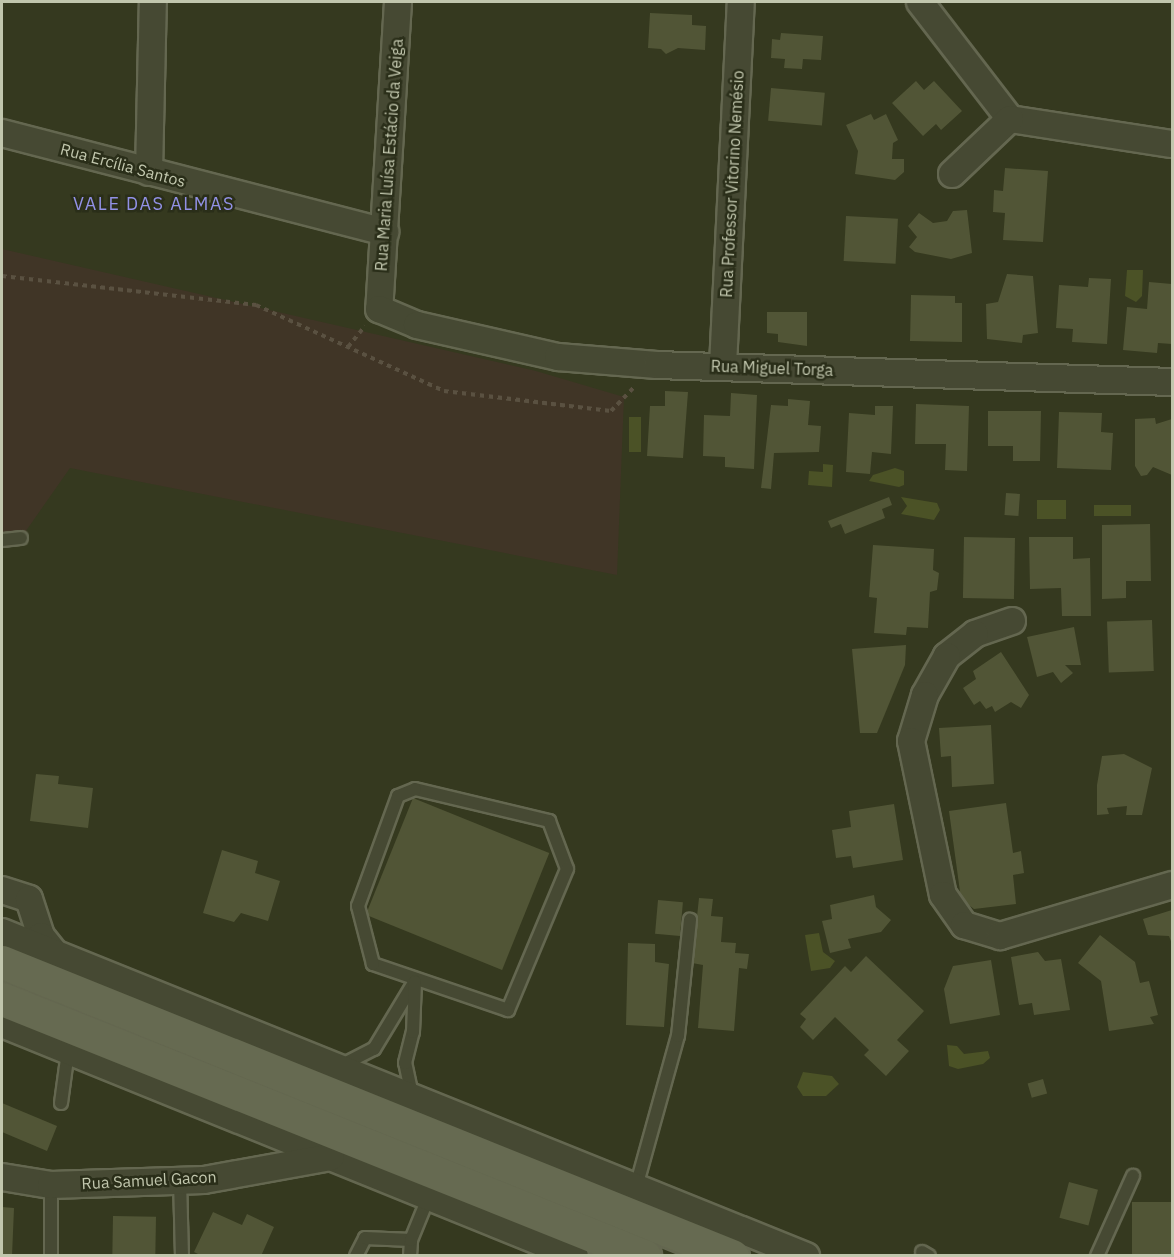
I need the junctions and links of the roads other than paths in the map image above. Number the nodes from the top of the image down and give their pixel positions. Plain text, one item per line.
1 (153, 2) edge
2 (398, 2) edge
3 (741, 2) edge
4 (920, 2) edge
5 (1010, 119) junction
6 (2, 133) edge
7 (1173, 144) edge
8 (149, 172) junction
9 (952, 174) dead end
10 (385, 232) junction
11 (379, 309) joint
12 (723, 366) junction
13 (1173, 382) edge
14 (21, 538) dead end
15 (2, 540) edge
16 (1012, 621) dead end
17 (1173, 885) edge
18 (2, 890) edge
19 (690, 920) dead end
20 (35, 921) junction
21 (6, 944) edge
22 (54, 952) junction
23 (415, 981) junction
24 (2, 999) edge
25 (2, 1024) edge
26 (68, 1051) junction
27 (337, 1067) junction
28 (413, 1097) junction
29 (61, 1103) dead end
30 (331, 1157) junction
31 (1133, 1176) dead end
32 (2, 1177) edge
33 (180, 1180) junction
34 (51, 1185) junction
35 (636, 1187) junction
36 (429, 1197) junction
37 (411, 1239) junction
38 (51, 1256) edge
39 (182, 1256) edge
40 (356, 1256) edge
41 (410, 1256) edge
42 (575, 1256) edge
43 (644, 1256) edge
44 (732, 1256) edge
45 (806, 1256) edge
46 (1097, 1256) edge

1 - 8 street
2 - 10 street, Rua Maria Luísa Estácio da Veiga
3 - 12 street, Rua Professor Vitorino Nemésio
4 - 5 street
5 - 7 street
5 - 9 street
6 - 8 street, Rua Ercília Santos
8 - 10 street, Rua Ercília Santos
10 - 11 street, Rua Maria Luísa Estácio da Veiga
11 - 12 street, Rua Miguel Torga
12 - 13 street, Rua Miguel Torga
14 - 15 lane
16 - 17 street
18 - 20 street
19 - 35 lane
20 - 21 street
20 - 22 street
21 - 22 street
21 - 44 main road
22 - 27 street
23 - 23 lane
23 - 27 lane
23 - 28 lane
24 - 43 main road
25 - 26 street
26 - 29 lane
26 - 30 street
27 - 28 street
28 - 35 street
30 - 33 street, Rua Samuel Gacon
30 - 36 street
31 - 46 lane
32 - 34 street, Rua Samuel Gacon
33 - 34 street, Rua Samuel Gacon
33 - 39 lane
34 - 38 lane
35 - 45 street
36 - 37 lane
36 - 42 street
37 - 40 lane
37 - 41 lane

